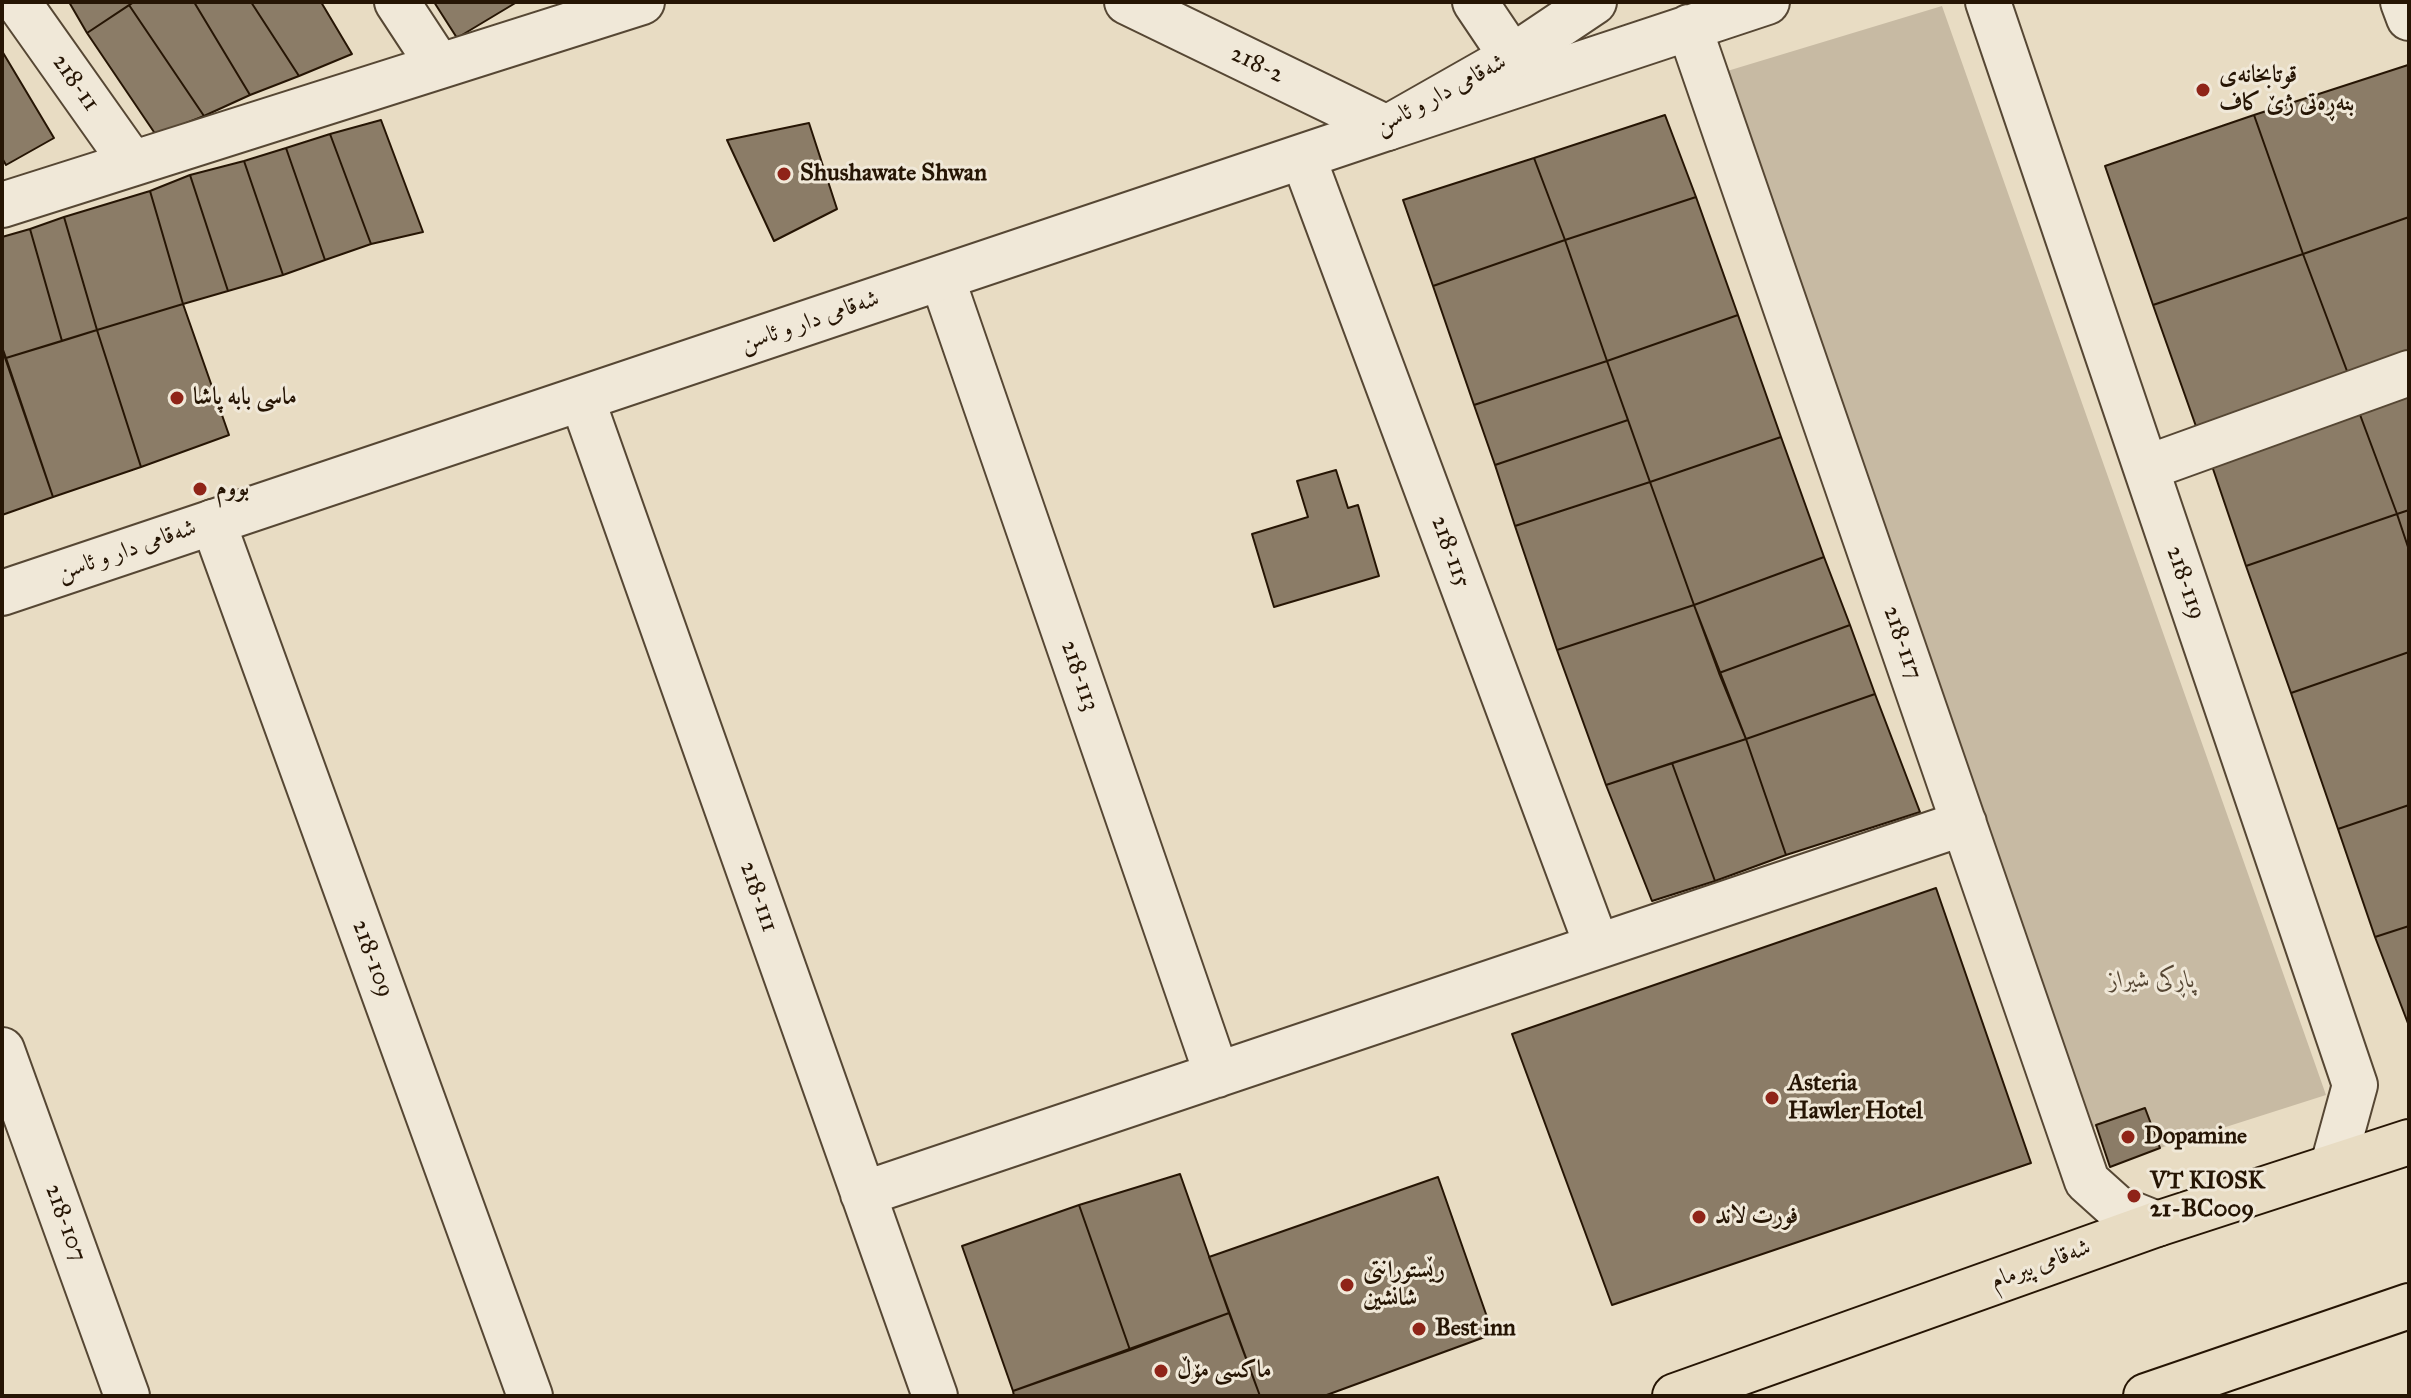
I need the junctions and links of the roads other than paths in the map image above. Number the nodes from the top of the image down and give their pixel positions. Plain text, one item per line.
1 (18, 2) edge
2 (397, 2) edge
3 (642, 2) edge
4 (1127, 2) edge
5 (1475, 2) edge
6 (1594, 2) edge
7 (1767, 2) edge
8 (1988, 2) edge
9 (2403, 2) edge
10 (2409, 18) edge
11 (1689, 27) junction
12 (1512, 57) junction
13 (439, 66) junction
14 (1387, 128) junction
15 (1303, 157) junction
16 (132, 163) junction
17 (2, 205) edge
18 (942, 278) junction
19 (2409, 373) edge
20 (582, 399) junction
21 (2146, 468) junction
22 (213, 522) junction
23 (2, 593) edge
24 (1964, 823) junction
25 (1597, 946) junction
26 (2, 1050) edge
27 (1217, 1075) junction
28 (2409, 1142) edge
29 (2333, 1165) junction
30 (863, 1194) junction
31 (2157, 1224) junction
32 (2409, 1306) edge
33 (115, 1393) edge
34 (530, 1396) edge
35 (935, 1396) edge
36 (1675, 1396) edge
37 (2146, 1396) edge

1 - 16 street, 218-11
2 - 13 street
3 - 13 street
4 - 14 street, 218-2
5 - 12 street
6 - 12 street, شەقامی دار و ئاسن
7 - 11 street
8 - 21 street, 218-119
9 - 10 street
11 - 14 street
11 - 24 street, 218-117
12 - 14 street, شەقامی دار و ئاسن
13 - 16 street
14 - 15 street, شەقامی دار و ئاسن
15 - 18 street, شەقامی دار و ئاسن
15 - 25 street, 218-115
16 - 17 street
18 - 20 street, شەقامی دار و ئاسن
18 - 27 street, 218-113
19 - 21 street
20 - 22 street, شەقامی دار و ئاسن
20 - 30 street, 218-111
21 - 29 street, 218-119
22 - 23 street, شەقامی دار و ئاسن
22 - 34 street, 218-109
24 - 25 street
24 - 31 street, 218-117
25 - 27 street
26 - 33 street, 218-107
27 - 30 street
28 - 29 highway, شەقامی پیرمام
29 - 31 highway, شەقامی پیرمام
30 - 35 street, 218-111
31 - 36 highway, شەقامی پیرمام
32 - 37 highway

